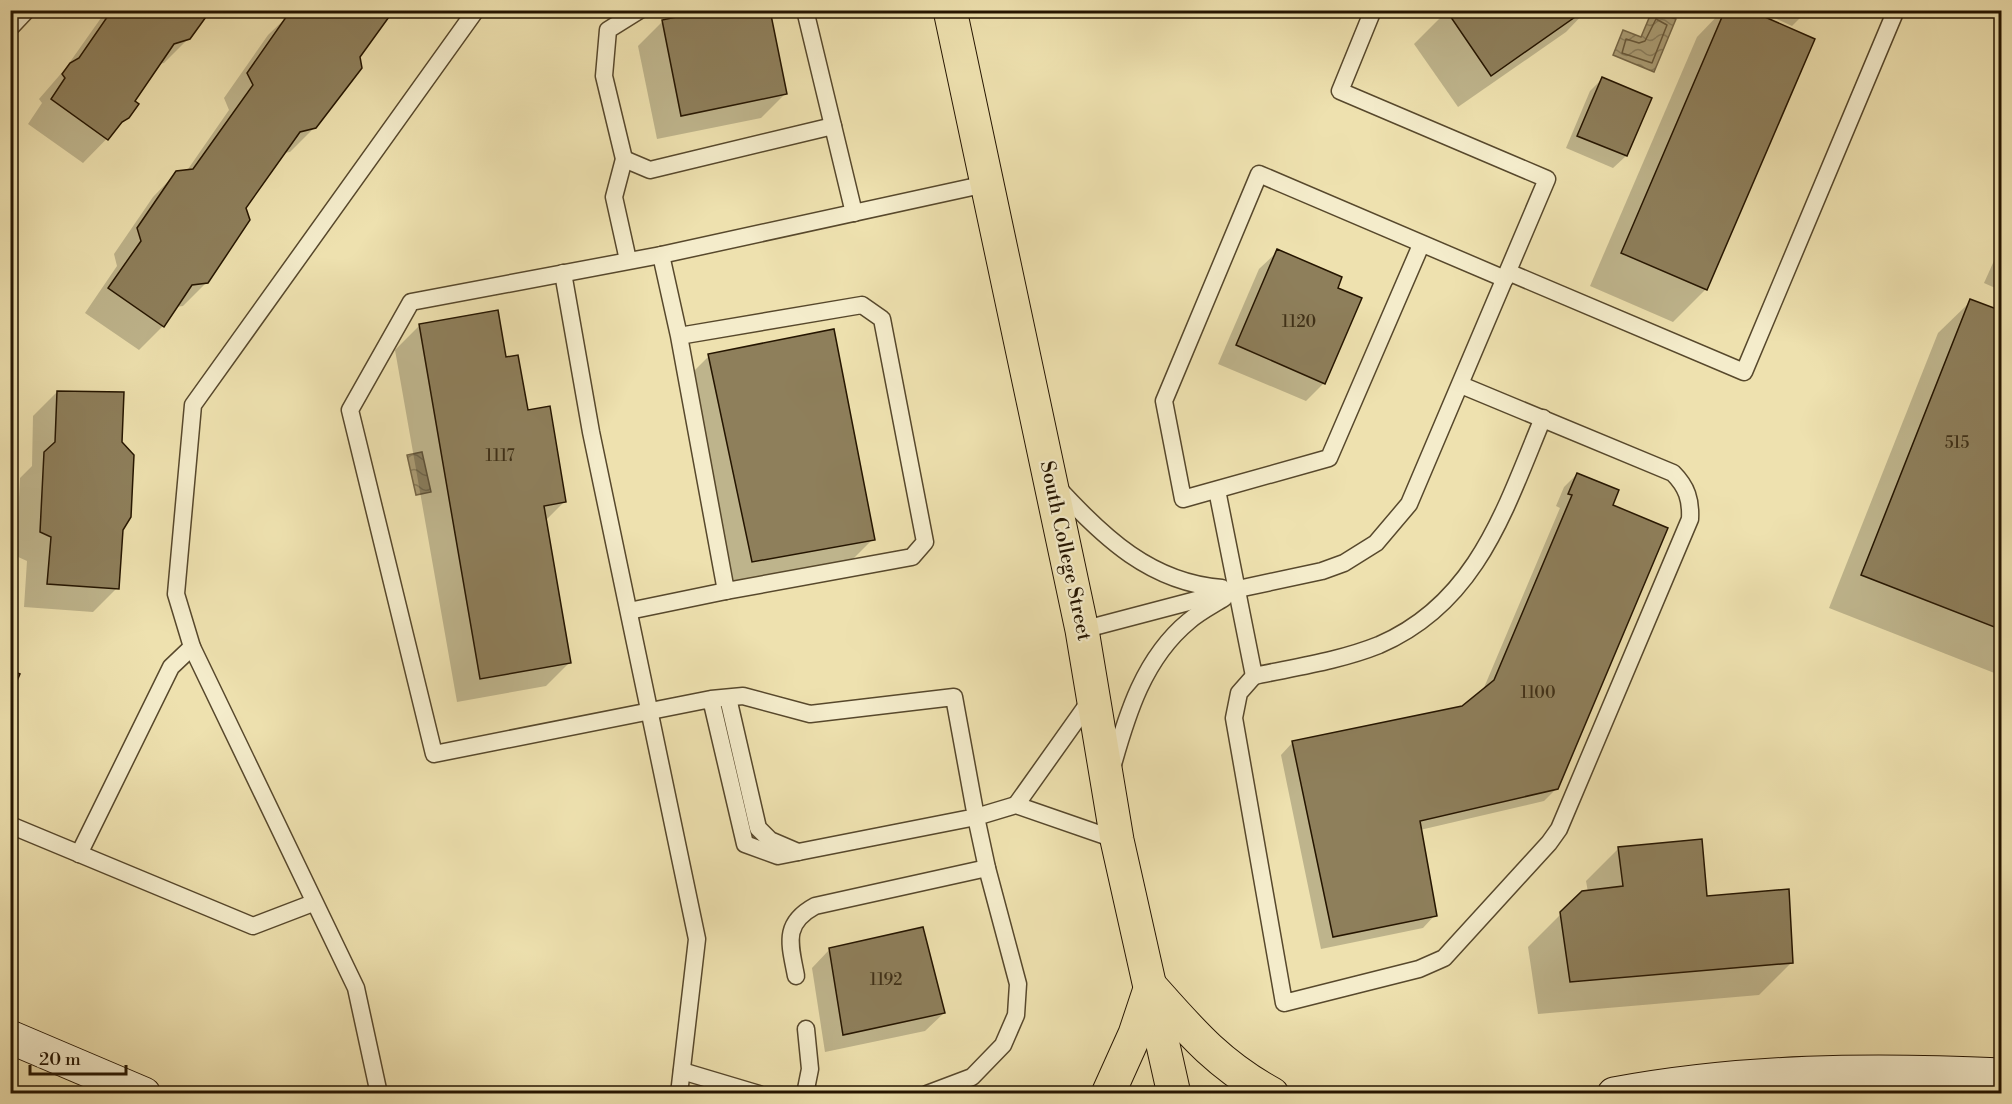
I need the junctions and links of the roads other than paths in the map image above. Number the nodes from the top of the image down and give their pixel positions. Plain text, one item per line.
1 (27, 10) edge
2 (476, 10) edge
3 (640, 10) edge
4 (805, 10) edge
5 (950, 10) edge
6 (1373, 10) edge
7 (1896, 10) edge
8 (10, 28) edge
9 (833, 126) junction
10 (624, 159) junction
11 (986, 184) junction
12 (854, 213) junction
13 (1421, 244) junction
14 (661, 255) junction
15 (628, 260) junction
16 (564, 273) junction
17 (1507, 276) junction
18 (680, 336) junction
19 (1461, 385) junction
20 (1543, 418) junction
21 (1050, 480) junction
22 (1216, 490) junction
23 (1238, 589) junction
24 (726, 591) junction
25 (629, 611) junction
26 (1082, 630) junction
27 (192, 647) junction
28 (1254, 676) junction
29 (1094, 696) junction
30 (720, 698) junction
31 (650, 711) junction
32 (1108, 780) junction
33 (1016, 805) junction
34 (976, 817) junction
35 (10, 825) edge
36 (1117, 840) junction
37 (79, 854) junction
38 (987, 868) junction
39 (313, 903) junction
40 (796, 976) dead end
41 (1150, 987) junction
42 (806, 1029) dead end
43 (10, 1037) edge
44 (682, 1071) junction
45 (2001, 1075) edge
46 (144, 1094) edge
47 (379, 1094) edge
48 (679, 1094) edge
49 (759, 1094) edge
50 (805, 1094) edge
51 (927, 1094) edge
52 (1108, 1094) edge
53 (1174, 1094) edge
54 (1272, 1094) edge
55 (1614, 1094) edge

1 - 8 lane
2 - 27 lane
3 - 10 lane
4 - 9 lane
5 - 11 main road, South College Street
6 - 17 lane
7 - 17 lane
9 - 10 lane
9 - 12 lane
10 - 15 lane
11 - 12 lane
11 - 21 main road, South College Street
12 - 14 lane
13 - 17 lane
13 - 22 lane
13 - 22 lane
14 - 15 lane
14 - 18 lane
15 - 16 lane
16 - 25 lane
16 - 31 lane
17 - 19 lane
18 - 24 lane
18 - 24 lane
19 - 20 lane
19 - 23 lane
20 - 28 lane
20 - 28 lane
21 - 23 lane
21 - 26 main road, South College Street
22 - 23 lane
23 - 26 lane
23 - 28 lane
23 - 32 lane
24 - 25 lane
25 - 31 lane
26 - 29 main road, South College Street
27 - 37 lane
27 - 39 lane
29 - 32 main road, South College Street
29 - 33 lane
30 - 31 lane
30 - 34 lane
30 - 34 lane
31 - 44 lane
32 - 36 main road, South College Street
33 - 34 lane
33 - 36 lane
34 - 38 lane
35 - 37 lane
36 - 41 main road, South College Street
37 - 39 lane
38 - 40 lane
38 - 51 lane
39 - 47 lane
41 - 52 main road
41 - 53 main road, South College Street
41 - 54 main road
42 - 50 lane
43 - 46 street
44 - 48 lane
44 - 49 lane
45 - 55 street

